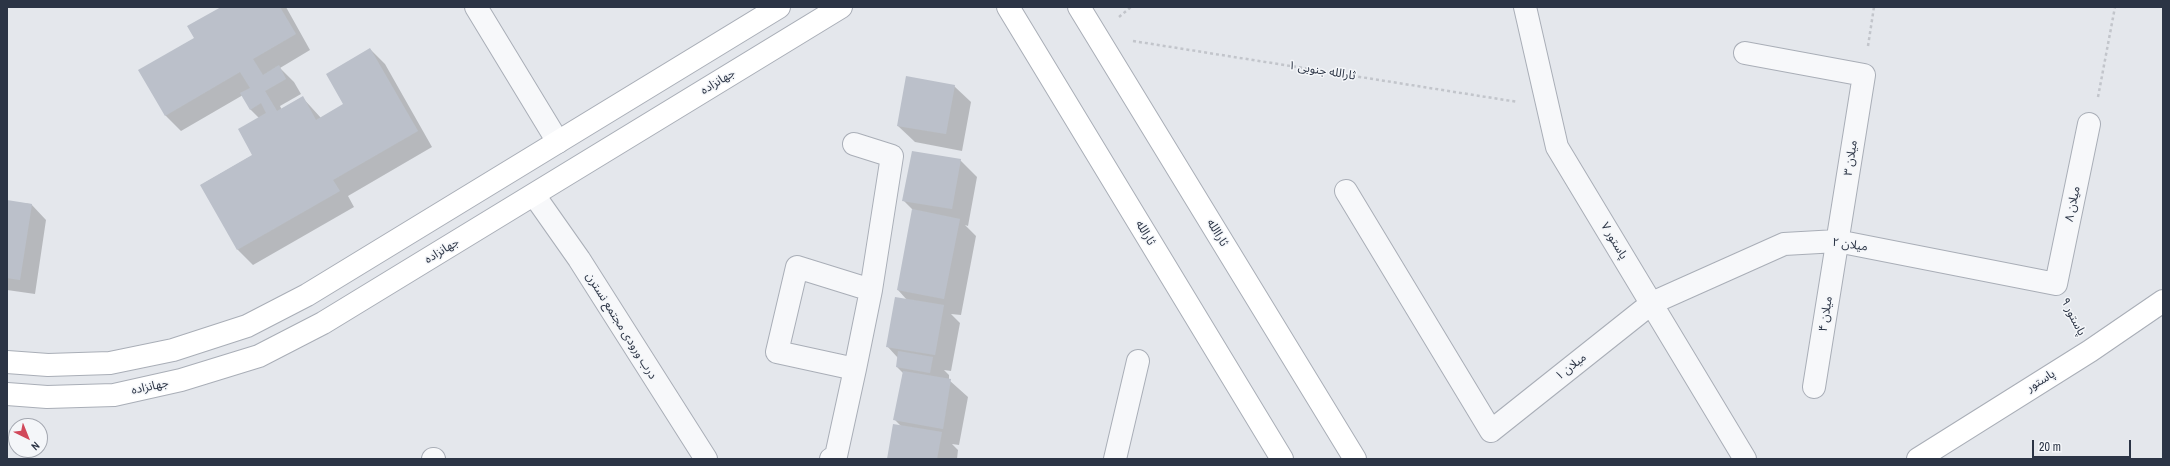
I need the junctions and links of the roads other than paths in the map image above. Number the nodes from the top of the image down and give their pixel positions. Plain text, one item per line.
1 (476, 7) edge
2 (780, 7) edge
3 (841, 7) edge
4 (1008, 7) edge
5 (1079, 7) edge
6 (1525, 7) edge
7 (1745, 54) dead end
8 (2089, 124) road end
9 (558, 142) junction
10 (854, 144) dead end
11 (575, 170) junction
12 (1346, 191) dead end
13 (534, 195) junction
14 (1837, 241) junction
15 (2056, 284) joint
16 (870, 290) junction
17 (2163, 301) edge
18 (1652, 303) junction
19 (1138, 361) dead end
20 (7, 362) edge
21 (855, 369) junction
22 (1814, 387) dead end
23 (7, 394) edge
24 (706, 459) edge
25 (832, 459) edge
26 (1115, 459) edge
27 (1282, 459) edge
28 (1355, 459) edge
29 (1746, 459) edge
30 (1918, 459) edge

1 - 9 street
2 - 9 street
3 - 11 street, جهانزاده
4 - 27 street, ثارالله
5 - 28 street, ثاراالله
6 - 18 street, پاستور ۷
7 - 14 street, میلان ۳
8 - 15 street, میلان ۸
9 - 11 street
9 - 20 street
10 - 16 street
11 - 13 street, جهانزاده
12 - 18 street, میلان ۱
13 - 23 street, جهانزاده
13 - 24 street, درب ورودی مجتمع نسترن
14 - 15 street, میلان ۲
14 - 18 street, میلان ۲
14 - 22 street, میلان ۴
16 - 21 street
16 - 21 street
17 - 30 street, پاستور
18 - 29 street, پاستور ۷
19 - 26 street
21 - 25 street

